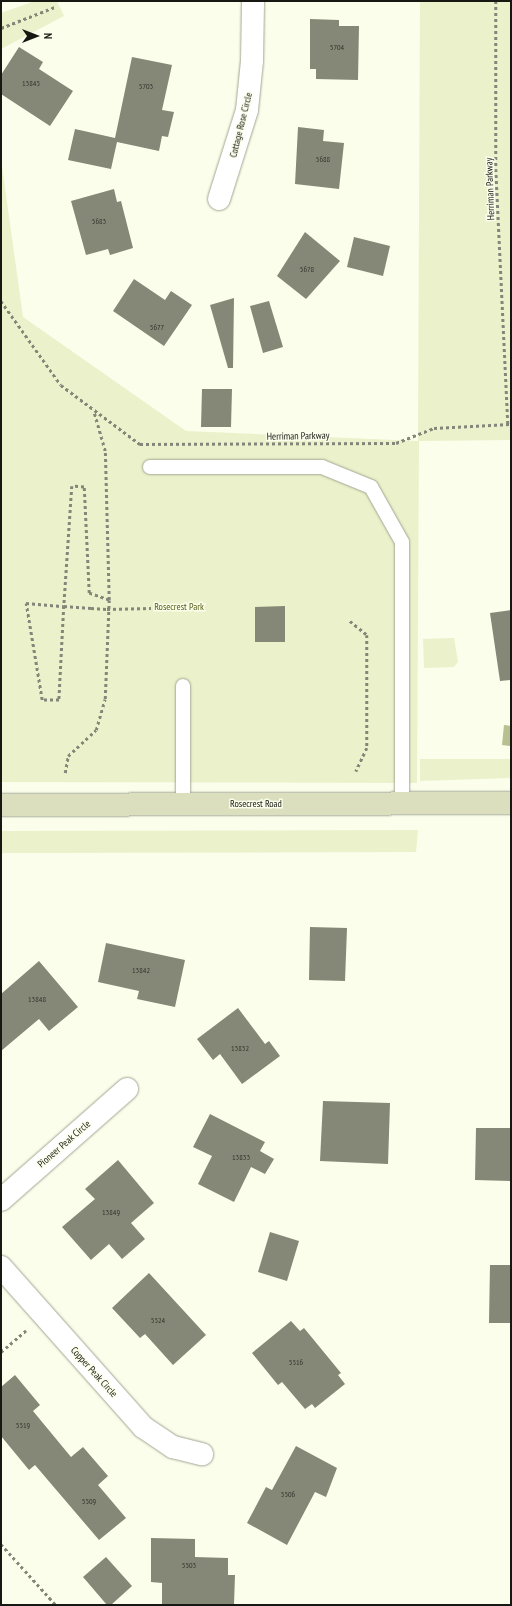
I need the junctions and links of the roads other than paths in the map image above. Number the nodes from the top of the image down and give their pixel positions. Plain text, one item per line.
1 (253, 1) edge
2 (219, 199) dead end
3 (150, 467) dead end
4 (183, 686) dead end
5 (511, 803) edge
6 (184, 804) junction
7 (402, 804) junction
8 (1, 805) edge
9 (127, 1089) dead end
10 (1, 1200) edge
11 (1, 1268) edge
12 (202, 1454) dead end

1 - 2 street, Cottage Rose Circle
3 - 7 lane
4 - 6 lane
5 - 7 main road, Rosecrest Road
6 - 7 main road, Rosecrest Road
6 - 8 main road, Rosecrest Road
9 - 10 street, Pioneer Peak Circle
11 - 12 street, Copper Peak Circle

